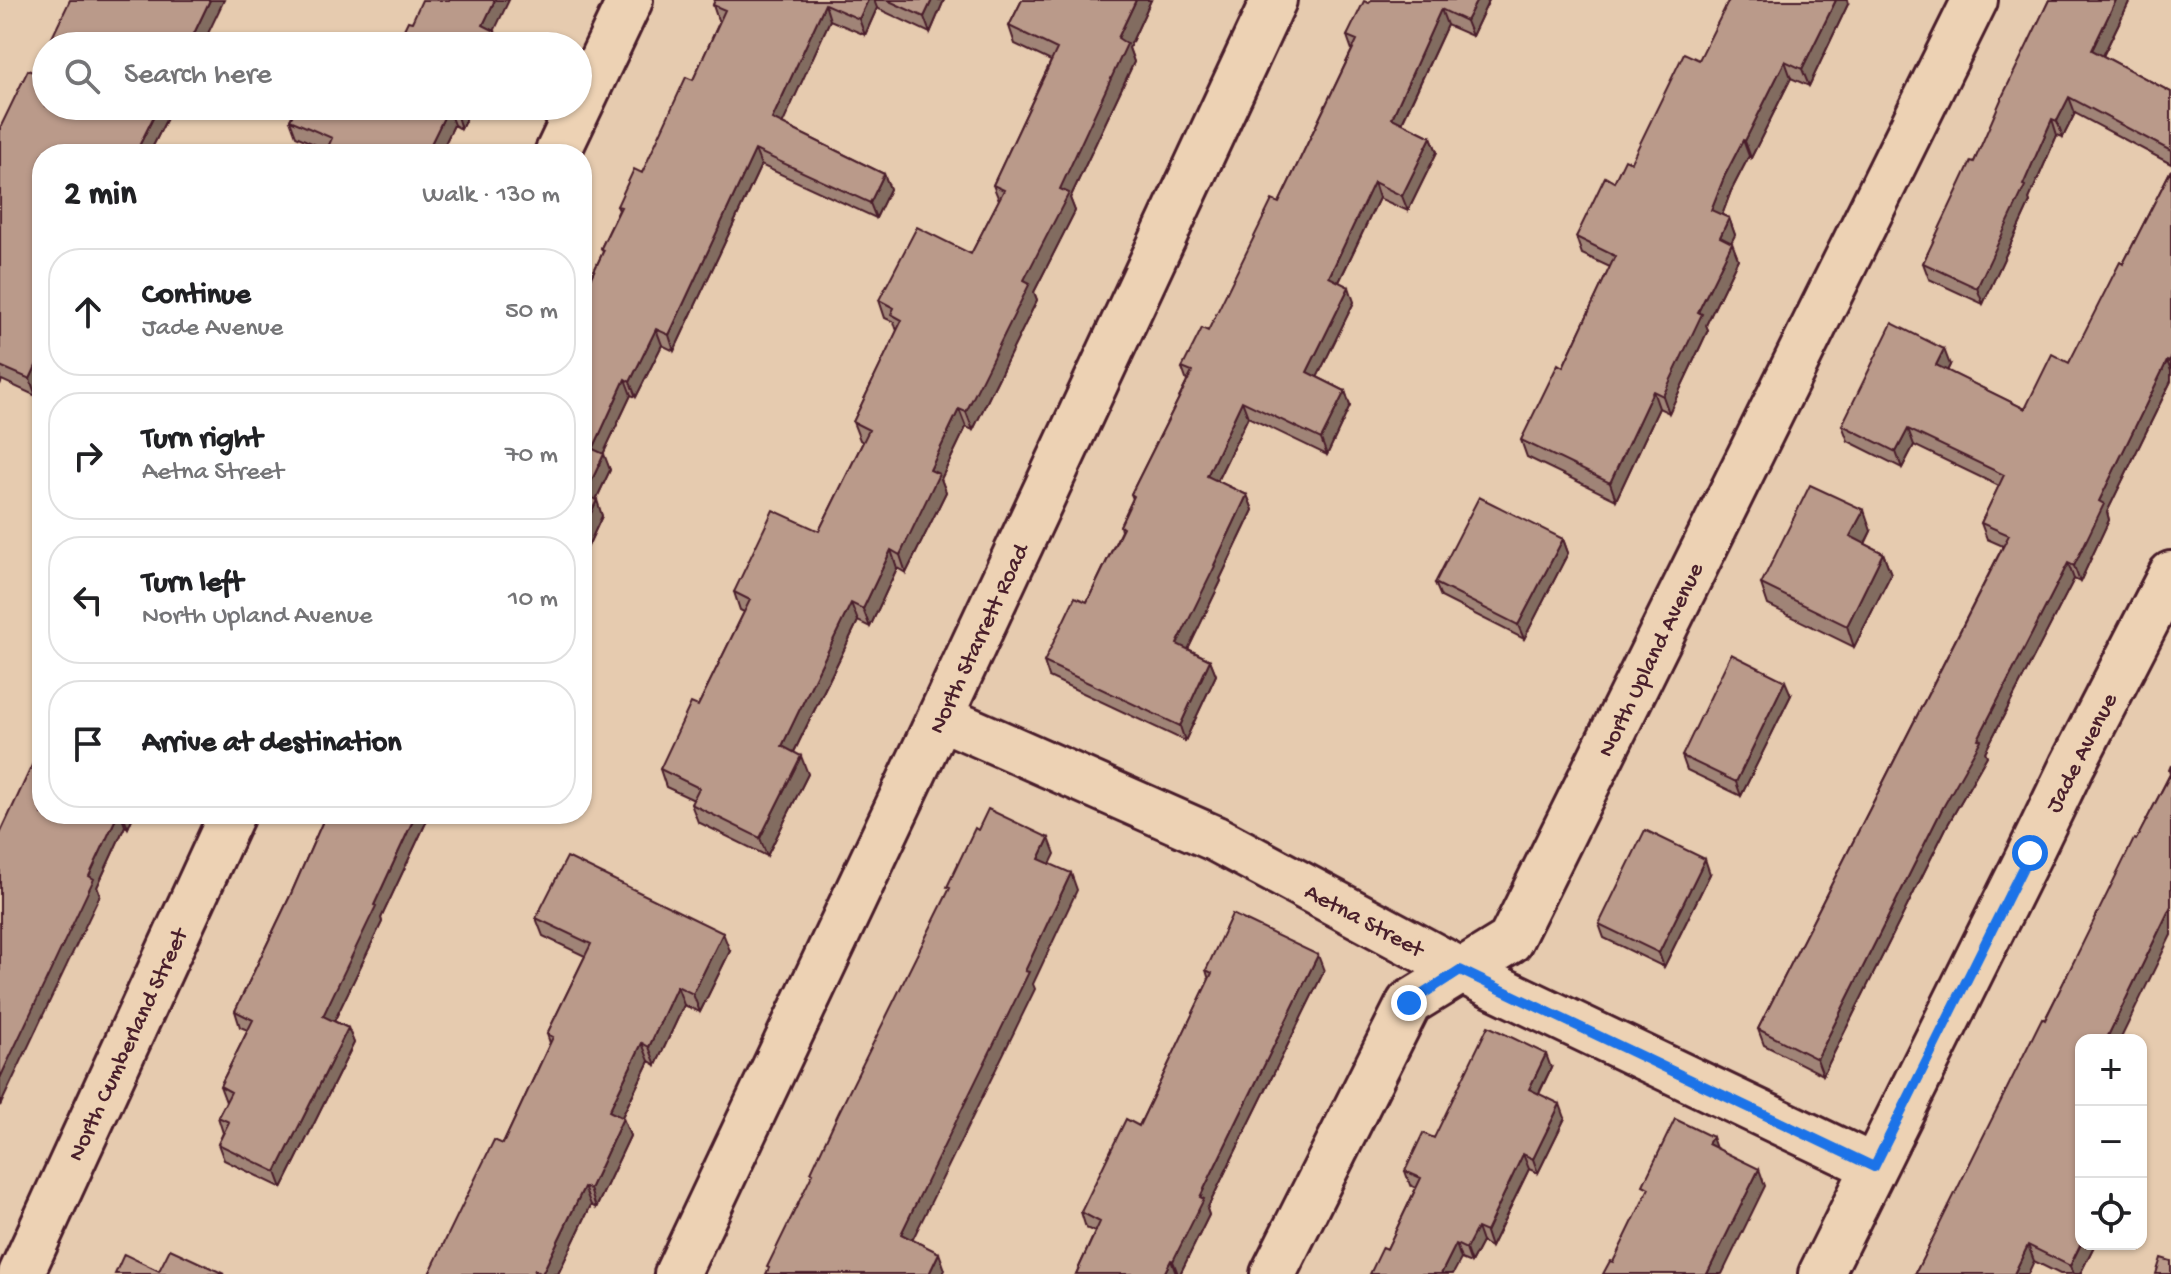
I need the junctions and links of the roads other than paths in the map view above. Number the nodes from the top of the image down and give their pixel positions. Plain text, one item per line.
1 (630, 0) edge
2 (1274, 0) edge
3 (1975, 0) edge
4 (592, 80) edge
5 (573, 120) edge
6 (562, 144) edge
7 (2171, 574) edge
8 (940, 717) junction
9 (227, 824) edge
10 (1460, 970) junction
11 (1874, 1167) junction
12 (21, 1274) edge
13 (677, 1274) edge
14 (1273, 1274) edge
15 (1821, 1274) edge

1 - 4 street
2 - 8 street, North Starrett Road
3 - 10 street, North Upland Avenue
5 - 6 street
7 - 11 street, Jade Avenue
8 - 10 street, Aetna Street
8 - 13 street, North Starrett Road
9 - 12 street, North Cumberland Street
10 - 11 street, Aetna Street
10 - 14 street, North Upland Avenue
11 - 15 street, Jade Avenue

